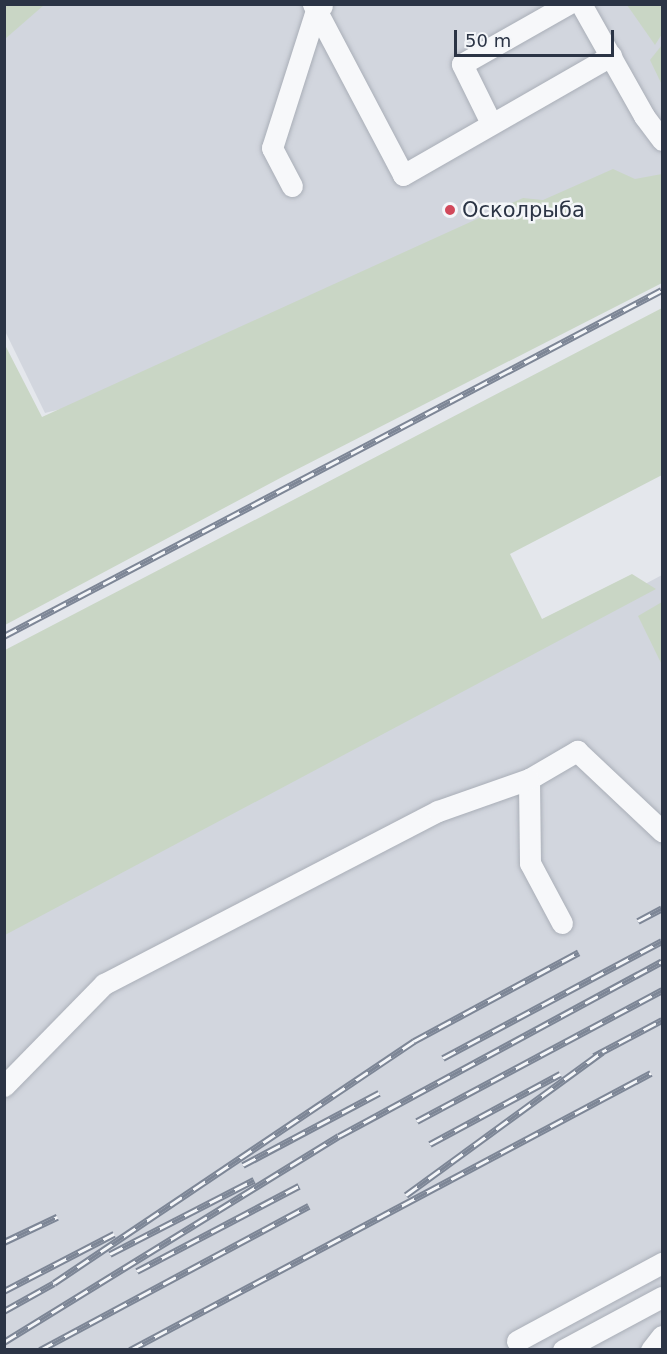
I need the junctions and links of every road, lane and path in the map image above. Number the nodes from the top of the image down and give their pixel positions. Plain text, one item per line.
1 (568, 4) edge
2 (581, 4) edge
3 (318, 6) edge
4 (611, 56) junction
5 (491, 123) junction
6 (663, 140) edge
7 (292, 186) dead end
8 (528, 779) junction
9 (663, 831) edge
10 (562, 923) dead end
11 (4, 1086) edge
12 (663, 1263) edge
13 (663, 1297) edge
14 (663, 1336) edge
15 (517, 1341) dead end
16 (563, 1350) edge
17 (651, 1350) edge

1 - 5 street
2 - 4 street
3 - 5 street
3 - 7 street
4 - 5 street
4 - 6 street
8 - 9 street
8 - 10 street
8 - 11 street
12 - 15 street
13 - 16 street
14 - 17 street

